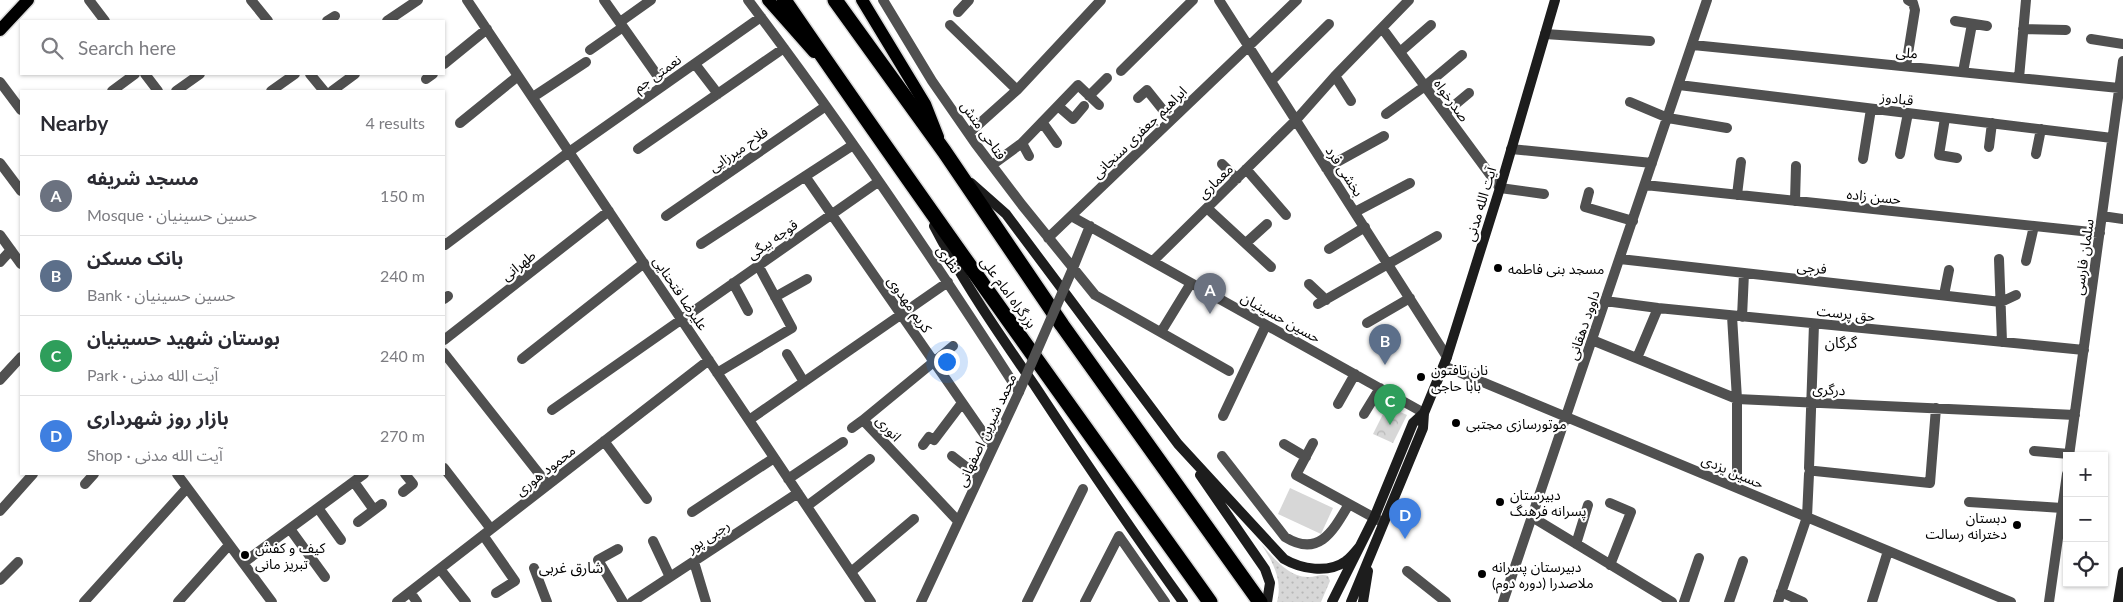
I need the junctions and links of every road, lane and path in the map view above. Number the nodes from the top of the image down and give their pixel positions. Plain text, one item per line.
1 (28, 0) edge
2 (89, 0) edge
3 (251, 0) edge
4 (418, 0) edge
5 (467, 0) edge
6 (604, 0) edge
7 (651, 0) edge
8 (748, 0) edge
9 (768, 0) edge
10 (784, 0) edge
11 (835, 0) edge
12 (862, 0) edge
13 (883, 0) edge
14 (969, 0) edge
15 (1101, 0) edge
16 (1193, 0) edge
17 (1220, 0) edge
18 (1297, 0) edge
19 (1409, 0) edge
20 (1554, 0) edge
21 (1708, 0) edge
22 (1908, 0) edge
23 (2026, 1) edge
24 (958, 12) dead end
25 (761, 17) junction
26 (104, 20) edge
27 (267, 20) edge
28 (388, 20) edge
29 (1955, 21) dead end
30 (622, 24) junction
31 (1328, 24) dead end
32 (1431, 24) dead end
33 (1972, 24) junction
34 (950, 25) dead end
35 (1987, 26) dead end
36 (1382, 28) junction
37 (486, 29) junction
38 (2024, 29) junction
39 (0, 30) edge
40 (2066, 30) dead end
41 (1545, 34) junction
42 (2091, 39) dead end
43 (1650, 41) dead end
44 (2123, 44) edge
45 (1248, 45) junction
46 (1693, 45) junction
47 (784, 48) junction
48 (590, 50) dead end
49 (1400, 52) junction
50 (1462, 55) dead end
51 (2123, 61) edge
52 (586, 62) dead end
53 (445, 63) edge
54 (694, 64) junction
55 (1906, 66) junction
56 (1121, 71) dead end
57 (1963, 72) junction
58 (134, 75) edge
59 (146, 75) edge
60 (199, 75) edge
61 (294, 75) edge
62 (311, 75) edge
63 (354, 75) edge
64 (518, 76) junction
65 (837, 76) junction
66 (1335, 76) junction
67 (1107, 78) dead end
68 (2020, 78) junction
69 (1272, 81) junction
70 (0, 82) edge
71 (664, 85) junction
72 (1679, 85) junction
73 (1425, 86) junction
74 (2119, 88) junction
75 (113, 90) edge
76 (157, 90) edge
77 (177, 90) edge
78 (272, 90) edge
79 (323, 90) edge
80 (333, 90) edge
81 (1017, 90) junction
82 (718, 94) junction
83 (1469, 94) dead end
84 (1089, 96) junction
85 (533, 98) junction
86 (1138, 98) dead end
87 (1351, 101) dead end
88 (1630, 102) dead end
89 (1100, 105) dead end
90 (826, 106) junction
91 (1058, 106) junction
92 (1084, 106) dead end
93 (20, 109) edge
94 (1871, 109) junction
95 (1445, 113) junction
96 (1386, 114) dead end
97 (1908, 114) junction
98 (1668, 118) junction
99 (1945, 118) junction
100 (1171, 120) junction
101 (1296, 120) junction
102 (1042, 122) junction
103 (460, 123) dead end
104 (1992, 124) junction
105 (1726, 128) dead end
106 (2041, 129) junction
107 (969, 133) junction
108 (1384, 136) dead end
109 (2112, 138) junction
110 (1022, 143) junction
111 (1057, 143) dead end
112 (853, 145) junction
113 (1989, 147) dead end
114 (638, 149) dead end
115 (1511, 149) junction
116 (944, 151) junction
117 (569, 152) junction
118 (1900, 154) dead end
119 (2036, 154) dead end
120 (1029, 156) dead end
121 (1863, 158) dead end
122 (1957, 158) dead end
123 (1742, 162) dead end
124 (0, 163) edge
125 (1222, 164) dead end
126 (1652, 164) junction
127 (992, 165) junction
128 (1796, 166) dead end
129 (1326, 168) junction
130 (956, 169) junction
131 (1246, 169) junction
132 (805, 176) junction
133 (1237, 179) junction
134 (878, 182) junction
135 (1410, 183) dead end
136 (1645, 185) junction
137 (1500, 188) junction
138 (20, 190) edge
139 (1589, 192) dead end
140 (1544, 194) dead end
141 (1737, 195) junction
142 (920, 198) junction
143 (1795, 201) junction
144 (1207, 208) junction
145 (609, 211) junction
146 (1355, 212) junction
147 (831, 214) junction
148 (1286, 215) dead end
149 (666, 216) dead end
150 (1071, 216) junction
151 (2102, 216) junction
152 (2123, 219) edge
153 (1633, 221) junction
154 (1267, 224) dead end
155 (1090, 226) junction
156 (2034, 226) junction
157 (1365, 227) junction
158 (2100, 233) junction
159 (0, 235) edge
160 (1437, 236) dead end
161 (1048, 238) junction
162 (1246, 243) junction
163 (701, 244) dead end
164 (445, 245) edge
165 (11, 250) junction
166 (1329, 250) dead end
167 (1620, 259) junction
168 (1999, 259) dead end
169 (1153, 261) junction
170 (2026, 261) dead end
171 (0, 262) edge
172 (20, 263) edge
173 (644, 263) junction
174 (1388, 264) junction
175 (758, 265) junction
176 (1271, 267) dead end
177 (1073, 268) junction
178 (1948, 270) dead end
179 (1744, 273) junction
180 (807, 279) dead end
181 (948, 282) junction
182 (733, 283) junction
183 (1191, 283) junction
184 (1309, 284) dead end
185 (1944, 295) junction
186 (2016, 295) dead end
187 (775, 297) junction
188 (1410, 298) junction
189 (1605, 301) junction
190 (2001, 302) junction
191 (1658, 308) junction
192 (748, 311) dead end
193 (901, 314) junction
194 (1737, 316) junction
195 (681, 319) junction
196 (1367, 323) dead end
197 (1814, 324) junction
198 (1266, 325) junction
199 (1161, 332) junction
200 (445, 339) edge
201 (1592, 340) junction
202 (2002, 342) junction
203 (953, 346) dead end
204 (2084, 350) junction
205 (445, 353) edge
206 (787, 354) dead end
207 (20, 358) edge
208 (1637, 358) junction
209 (522, 359) dead end
210 (709, 360) junction
211 (1446, 361) junction
212 (934, 363) junction
213 (1229, 371) dead end
214 (717, 373) junction
215 (1355, 374) junction
216 (0, 380) edge
217 (804, 382) junction
218 (1380, 388) junction
219 (1019, 392) junction
220 (1737, 399) junction
221 (1811, 402) junction
222 (962, 403) junction
223 (1338, 404) dead end
224 (1936, 408) junction
225 (552, 410) dead end
226 (1424, 413) junction
227 (1364, 414) dead end
228 (2075, 415) junction
229 (1223, 416) dead end
230 (1566, 417) junction
231 (749, 420) junction
232 (863, 420) junction
233 (852, 428) dead end
234 (604, 441) junction
235 (843, 442) dead end
236 (1314, 443) dead end
237 (1178, 444) junction
238 (1284, 444) dead end
239 (923, 445) dead end
240 (993, 447) junction
241 (2034, 451) dead end
242 (2069, 452) edge
243 (2063, 454) edge
244 (952, 456) dead end
245 (1222, 456) dead end
246 (1306, 457) junction
247 (774, 458) junction
248 (870, 460) dead end
249 (445, 469) edge
250 (1811, 471) junction
251 (1737, 474) dead end
252 (32, 475) edge
253 (93, 475) edge
254 (178, 475) edge
255 (363, 475) edge
256 (406, 475) edge
257 (979, 477) junction
258 (788, 479) junction
259 (354, 482) junction
260 (85, 484) dead end
261 (548, 485) junction
262 (187, 488) junction
263 (1083, 489) dead end
264 (403, 492) dead end
265 (798, 493) junction
266 (2064, 497) edge
267 (648, 499) dead end
268 (1970, 502) dead end
269 (1610, 503) dead end
270 (1349, 504) junction
271 (1588, 505) dead end
272 (807, 506) junction
273 (318, 508) junction
274 (2062, 508) junction
275 (0, 511) edge
276 (692, 512) dead end
277 (1807, 517) junction
278 (1374, 518) junction
279 (1532, 518) junction
280 (914, 519) dead end
281 (958, 521) junction
282 (358, 522) dead end
283 (1384, 523) junction
284 (290, 528) junction
285 (487, 532) junction
286 (341, 540) dead end
287 (653, 541) dead end
288 (1576, 544) junction
289 (230, 545) junction
290 (1360, 546) junction
291 (618, 549) dead end
292 (1372, 551) junction
293 (1888, 551) junction
294 (1700, 558) dead end
295 (1743, 561) dead end
296 (18, 562) dead end
297 (694, 562) junction
298 (243, 563) junction
299 (1610, 564) junction
300 (534, 568) dead end
301 (440, 569) junction
302 (1406, 571) dead end
303 (851, 572) junction
304 (2123, 572) edge
305 (325, 577) dead end
306 (670, 577) junction
307 (0, 580) edge
308 (410, 592) junction
309 (496, 593) dead end
310 (1779, 597) edge
311 (84, 602) edge
312 (178, 602) edge
313 (272, 602) edge
314 (397, 602) edge
315 (417, 602) edge
316 (466, 602) edge
317 (547, 602) edge
318 (623, 602) edge
319 (632, 602) edge
320 (706, 602) edge
321 (871, 602) edge
322 (921, 602) edge
323 (1028, 602) edge
324 (1085, 602) edge
325 (1166, 602) edge
326 (1183, 602) edge
327 (1210, 602) edge
328 (1260, 602) edge
329 (1267, 602) edge
330 (1332, 602) edge
331 (1351, 602) edge
332 (1363, 602) edge
333 (1446, 602) edge
334 (1504, 602) edge
335 (1672, 602) edge
336 (1684, 602) edge
337 (1729, 602) edge
338 (1802, 602) edge
339 (1872, 602) edge
340 (2011, 602) edge
341 (2049, 602) edge
342 (2118, 602) edge

1 - 39 main road
2 - 26 street
3 - 27 street
4 - 28 street
5 - 37 street, علیرضا فتحنایی
6 - 30 street
7 - 30 street
8 - 25 street, نظری
9 - 65 main road
10 - 65 highway, بزرگراه امام علی
11 - 116 highway, بزرگراه امام علی
12 - 116 main road
13 - 107 street, فتاحی منش
14 - 24 street
15 - 81 street
16 - 56 street
17 - 45 street, بخشی فرد
18 - 45 street, ابراهیم جعفری سنجانی
19 - 36 street, معماری
20 - 41 main road, آیت الله مدنی
21 - 46 street, داوود دهقانی
22 - 55 street
23 - 38 street
25 - 47 street, نظری
25 - 54 street, نعمتی جم
29 - 33 street
30 - 48 street
30 - 71 street
31 - 69 street
32 - 49 street
33 - 35 street
33 - 57 street
34 - 81 street
36 - 49 street, صدرخواه
36 - 66 street, معماری
37 - 53 street
37 - 64 street, علیرضا فتحنایی
38 - 40 street
38 - 68 street
41 - 43 street
41 - 115 main road, آیت الله مدنی
42 - 44 street
45 - 69 street, بخشی فرد
45 - 100 street, ابراهیم جعفری سنجانی
46 - 55 street, ملی
46 - 72 street, داوود دهقانی
47 - 82 street
47 - 90 street, نظری
49 - 73 street, صدرخواه
50 - 73 street
51 - 74 street, سلمان فارسی
52 - 85 street
54 - 71 street, نعمتی جم
54 - 82 street
55 - 57 street, ملی
57 - 68 street, ملی
58 - 75 street
59 - 76 street
60 - 77 street
61 - 78 street
62 - 79 street
63 - 80 street
64 - 85 street, علیرضا فتحنایی
64 - 103 street
65 - 142 highway, بزرگراه امام علی
66 - 87 street
66 - 101 street, معماری
67 - 84 street
68 - 74 street, ملی
69 - 101 street, بخشی فرد
70 - 93 street
71 - 117 street, نعمتی جم
72 - 94 street, قبادوز
72 - 98 street, داوود دهقانی
73 - 95 street, صدرخواه
73 - 96 street
74 - 109 street, سلمان فارسی
81 - 107 street
82 - 114 street
83 - 95 street
84 - 89 street
84 - 91 street
85 - 117 street, علیرضا فتحنایی
86 - 100 street
88 - 98 street
90 - 112 street, نظری
90 - 149 street, فلاح میرزایی
91 - 92 street
91 - 102 street
94 - 97 street, قبادوز
94 - 121 street
95 - 137 street, صدرخواه
97 - 99 street, قبادوز
97 - 118 street
98 - 105 street
98 - 126 street, داوود دهقانی
99 - 104 street, قبادوز
99 - 122 street
100 - 150 street, ابراهیم جعفری سنجانی
101 - 129 street, بخشی فرد
101 - 131 street, معماری
102 - 110 street
102 - 111 street
104 - 106 street, قبادوز
104 - 113 street
106 - 109 street, قبادوز
106 - 119 street
107 - 127 street, فتاحی منش
108 - 129 street
109 - 151 street, سلمان فارسی
110 - 120 street
110 - 127 street
112 - 132 street
112 - 134 street, نظری
115 - 126 street
115 - 137 main road, آیت الله مدنی
116 - 130 highway, بزرگراه امام علی
117 - 145 street, علیرضا فتحنایی
117 - 164 street, نعمتی جم
123 - 141 street
124 - 138 street
125 - 133 street
126 - 136 street, داوود دهقانی
127 - 161 street, فتاحی منش
128 - 143 street
129 - 146 street, بخشی فرد
130 - 237 main road
130 - 328 highway, بزرگراه امام علی
131 - 133 street, معماری
131 - 148 street
132 - 147 street, کریم مهدوی
132 - 163 street
133 - 144 street, معماری
134 - 147 street, قوجه بیگی
134 - 181 street, نظری
135 - 146 street
136 - 141 street, حسن زاده
136 - 153 street, داوود دهقانی
137 - 140 street
137 - 211 main road, آیت الله مدنی
139 - 153 street
141 - 143 street, حسن زاده
142 - 326 main road
142 - 327 highway, بزرگراه امام علی
143 - 156 street, حسن زاده
144 - 162 street
144 - 169 street, معماری
145 - 173 street, علیرضا فتحنایی
145 - 200 street, طهرانی
146 - 157 street, بخشی فرد
147 - 175 street, قوجه بیگی
147 - 193 street, کریم مهدوی
150 - 155 street, حسین حسینیان
150 - 161 street, ابراهیم جعفری سنجانی
151 - 152 street
151 - 158 street, سلمان فارسی
153 - 167 street, داوود دهقانی
154 - 162 street
155 - 169 street, حسین حسینیان
155 - 177 street, محمد شیرین اصفهانی
156 - 158 street, حسن زاده
156 - 170 street
157 - 166 street
157 - 174 street, بخشی فرد
158 - 204 street, سلمان فارسی
159 - 165 street
160 - 174 street
161 - 177 street, فتاحی منش
162 - 176 street
165 - 171 street
165 - 172 street
167 - 179 street, فرجی
167 - 189 street, داوود دهقانی
168 - 190 street
169 - 183 street, حسین حسینیان
173 - 195 street, علیرضا فتحنایی
173 - 209 street
174 - 184 street
174 - 188 street, بخشی فرد
175 - 182 street, قوجه بیگی
175 - 187 street
177 - 199 street, فتاحی منش
177 - 219 street, محمد شیرین اصفهانی, bridge
178 - 185 street
179 - 185 street, فرجی
179 - 194 street
180 - 187 street
181 - 193 street
181 - 219 street, نظری
182 - 192 street
182 - 195 street, قوجه بیگی
183 - 198 street, حسین حسینیان
183 - 199 street
185 - 190 street, فرجی
186 - 190 street
187 - 214 street
188 - 196 street
188 - 211 street, بخشی فرد
189 - 191 street, حق پرست
189 - 201 street, داوود دهقانی
190 - 202 street
191 - 194 street, حق پرست
191 - 208 street
193 - 212 street, کریم مهدوی
193 - 217 street
194 - 197 street, حق پرست
194 - 220 street
195 - 210 street, علیرضا فتحنایی
195 - 225 street, قوجه بیگی
197 - 202 street, حق پرست
197 - 221 street
198 - 215 street, حسین حسینیان
198 - 229 street
199 - 213 street
201 - 208 street, درگری
201 - 230 street, داوود دهقانی
202 - 204 street, حق پرست
203 - 212 street, انوری
204 - 228 street, سلمان فارسی
205 - 261 street
206 - 217 street
207 - 216 street
208 - 220 street, درگری
210 - 214 street, علیرضا فتحنایی
210 - 234 street, محمود هوری
211 - 226 main road, آیت الله مدنی
211 - 230 street, حسین یزدی
212 - 222 street, کریم مهدوی
212 - 232 street, انوری
214 - 231 street, علیرضا فتحنایی
215 - 218 street, حسین حسینیان
215 - 223 street
217 - 231 street
218 - 226 street, حسین حسینیان
218 - 227 street
219 - 240 street, محمد شیرین اصفهانی
220 - 221 street, درگری
220 - 251 street
221 - 224 street, درگری
221 - 250 street
222 - 239 street
222 - 240 street, کریم مهدوی
224 - 228 street, درگری
224 - 250 street
226 - 278 main road, آیت الله مدنی
226 - 283 main road, آیت الله مدنی
228 - 242 street, سلمان فارسی
230 - 277 street, حسین یزدی
230 - 279 street, داوود دهقانی
231 - 247 street, علیرضا فتحنایی
232 - 233 street
232 - 281 street, انوری
234 - 261 street, محمود هوری
234 - 267 street
235 - 258 street
236 - 246 street
237 - 290 main road
237 - 329 main road
238 - 246 street
240 - 257 street, محمد شیرین اصفهانی
241 - 243 street
244 - 257 street
245 - 270 street
246 - 270 street
247 - 258 street, علیرضا فتحنایی
247 - 276 street
248 - 272 street
249 - 285 street
250 - 277 street
252 - 275 street
253 - 260 street
254 - 262 street
255 - 259 street
256 - 264 street
257 - 281 street, محمد شیرین اصفهانی
258 - 265 street, علیرضا فتحنایی
259 - 273 street
259 - 282 street
261 - 285 street, محمود هوری
262 - 289 street
262 - 311 street
263 - 323 street
265 - 272 street, علیرضا فتحنایی
265 - 297 street, رجبی پور
266 - 274 street
268 - 274 street
269 - 299 street
270 - 278 street
271 - 288 street
272 - 303 street, علیرضا فتحنایی
273 - 284 street
273 - 286 street
274 - 341 street
277 - 293 street, حسین یزدی
277 - 310 street
278 - 283 street
278 - 290 main road, آیت الله مدنی
279 - 288 street
279 - 334 street, داوود دهقانی
280 - 303 street
281 - 322 street, محمد شیرین اصفهانی
283 - 292 main road, آیت الله مدنی
284 - 298 street
284 - 305 street
285 - 301 street, محمود هوری
285 - 309 street
287 - 306 street
288 - 299 street
289 - 298 street
289 - 312 street
290 - 292 main road
290 - 330 main road, آیت الله مدنی
291 - 318 street
292 - 331 main road, آیت الله مدنی
292 - 332 main road
293 - 339 street
293 - 340 street, حسین یزدی
294 - 336 street
295 - 337 street
296 - 307 street
297 - 306 street, رجبی پور
297 - 320 street
298 - 313 street
299 - 335 street
300 - 317 street
301 - 308 street, محمود هوری
301 - 316 street
302 - 333 street
303 - 321 street, علیرضا فتحنایی
304 - 342 main road
306 - 319 street, رجبی پور
308 - 314 street, محمود هوری
308 - 315 street
310 - 338 street
324 - 325 street

